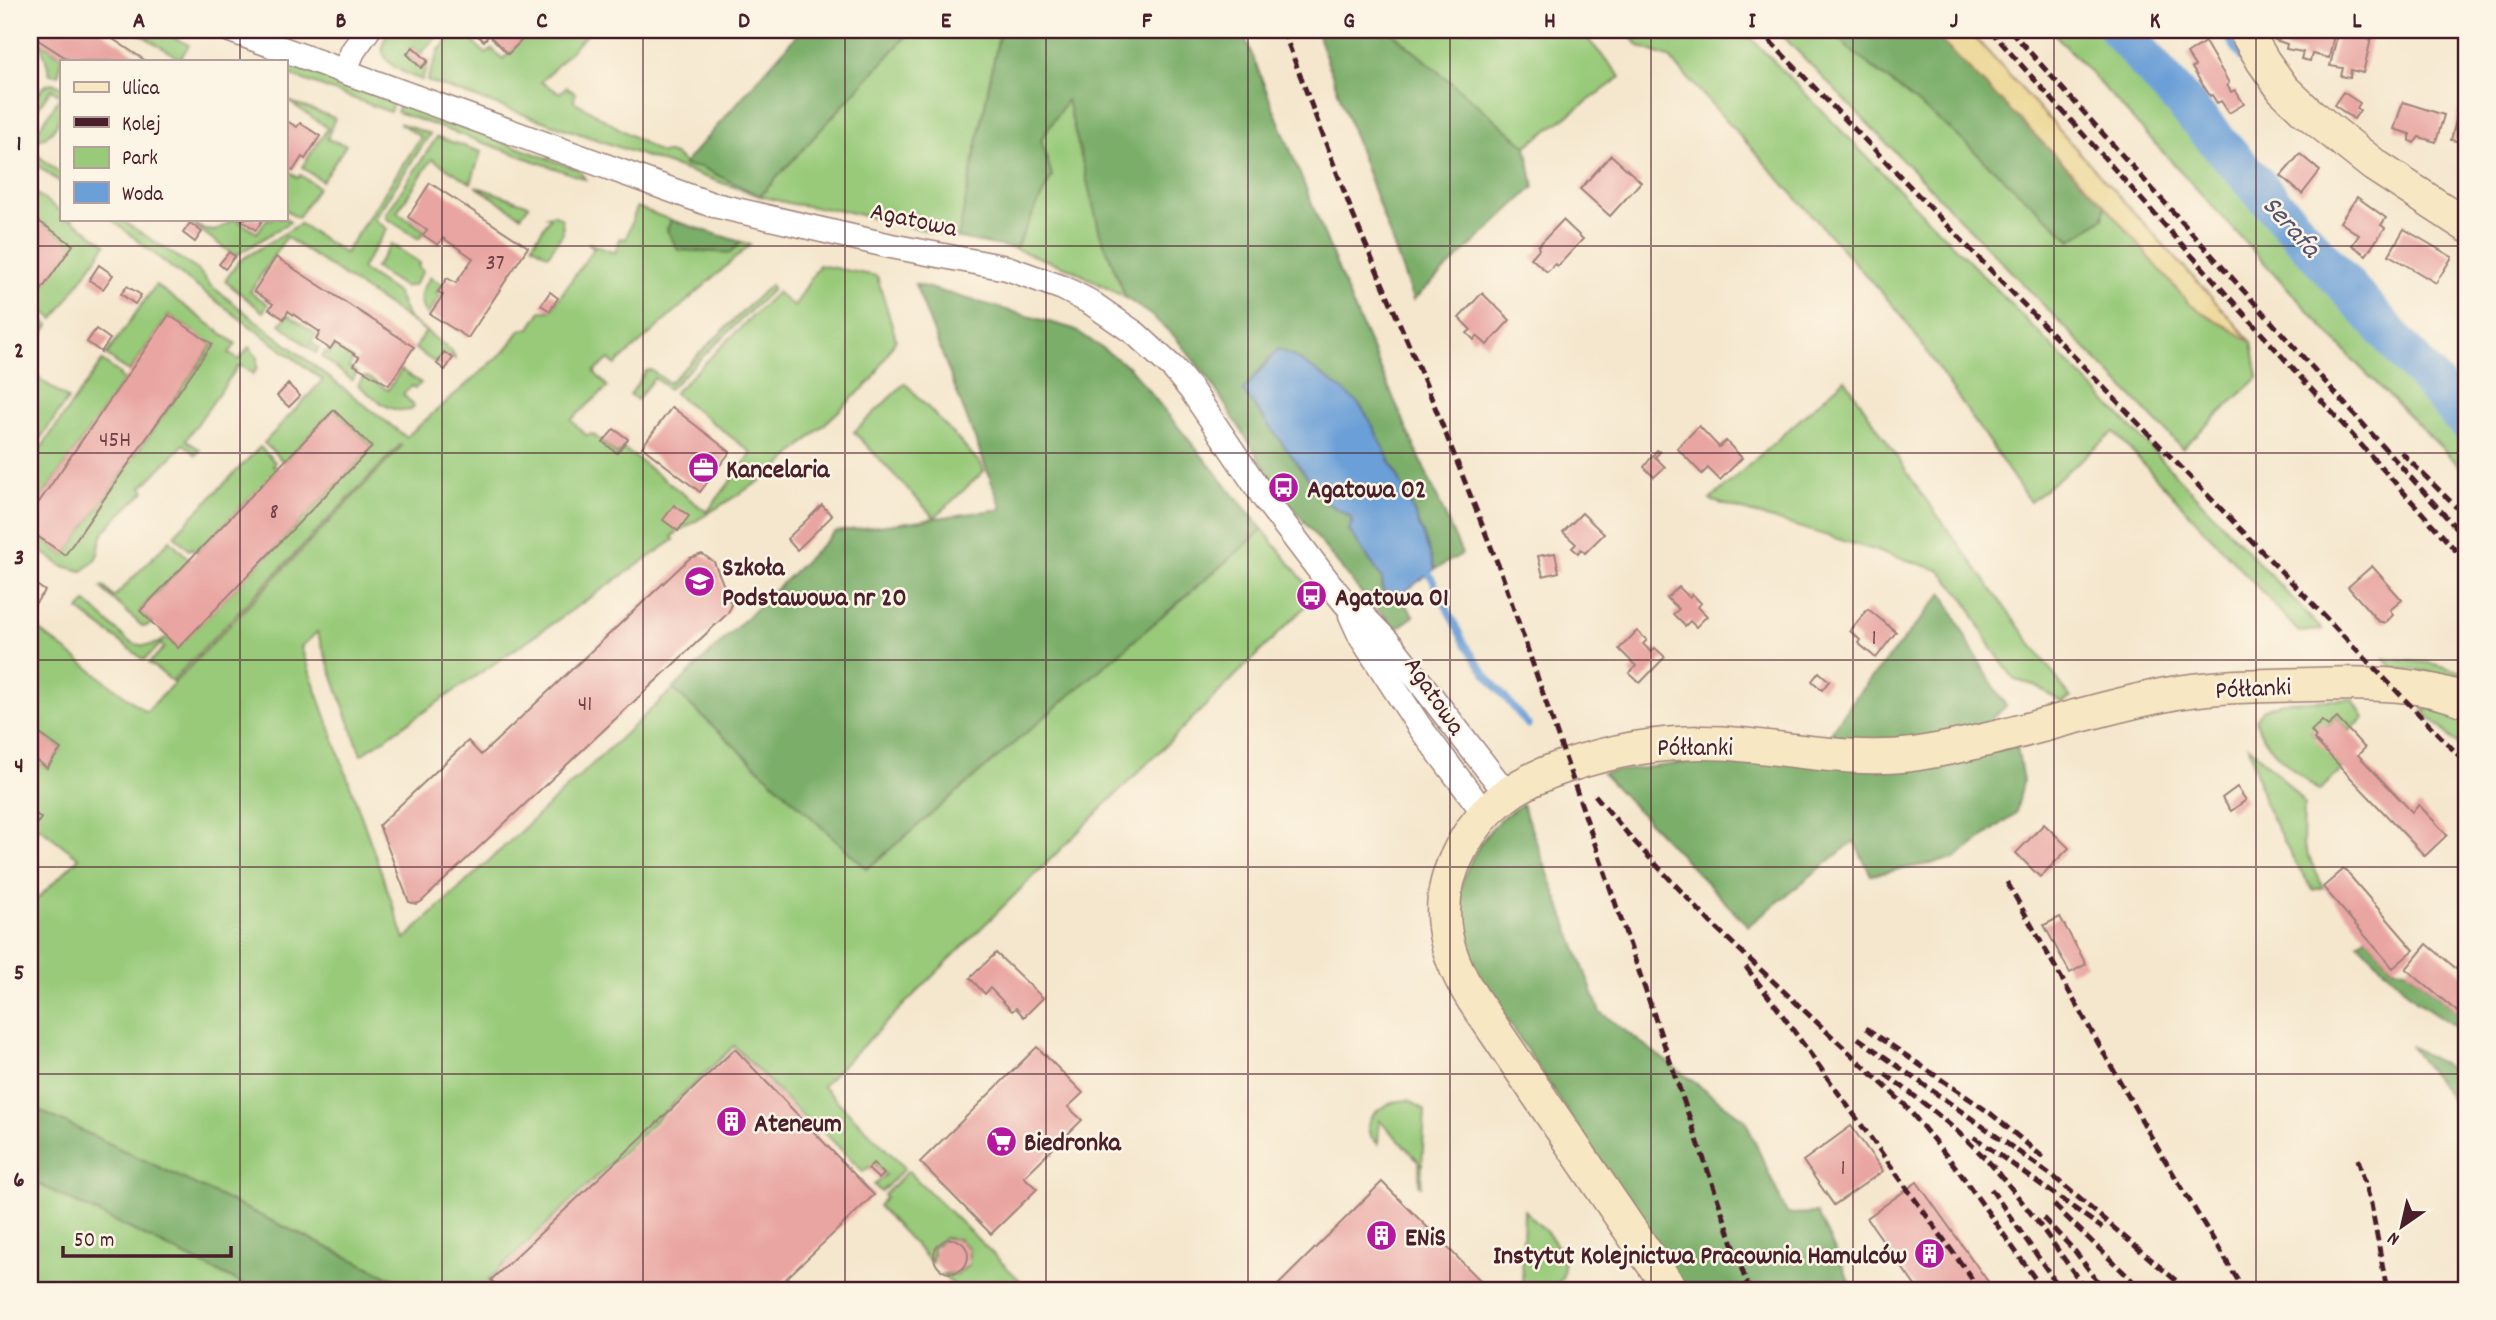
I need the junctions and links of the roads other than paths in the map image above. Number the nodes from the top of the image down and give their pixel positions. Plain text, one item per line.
1 (230, 30) edge
2 (368, 30) edge
3 (2245, 30) edge
4 (345, 70) junction
5 (2466, 225) edge
6 (2466, 701) edge
7 (1496, 804) junction
8 (1671, 1290) edge

1 - 4 street, Agatowa
2 - 4 street
3 - 5 street
4 - 7 street, Agatowa
6 - 7 street, Półłanki
7 - 8 street, Półłanki

